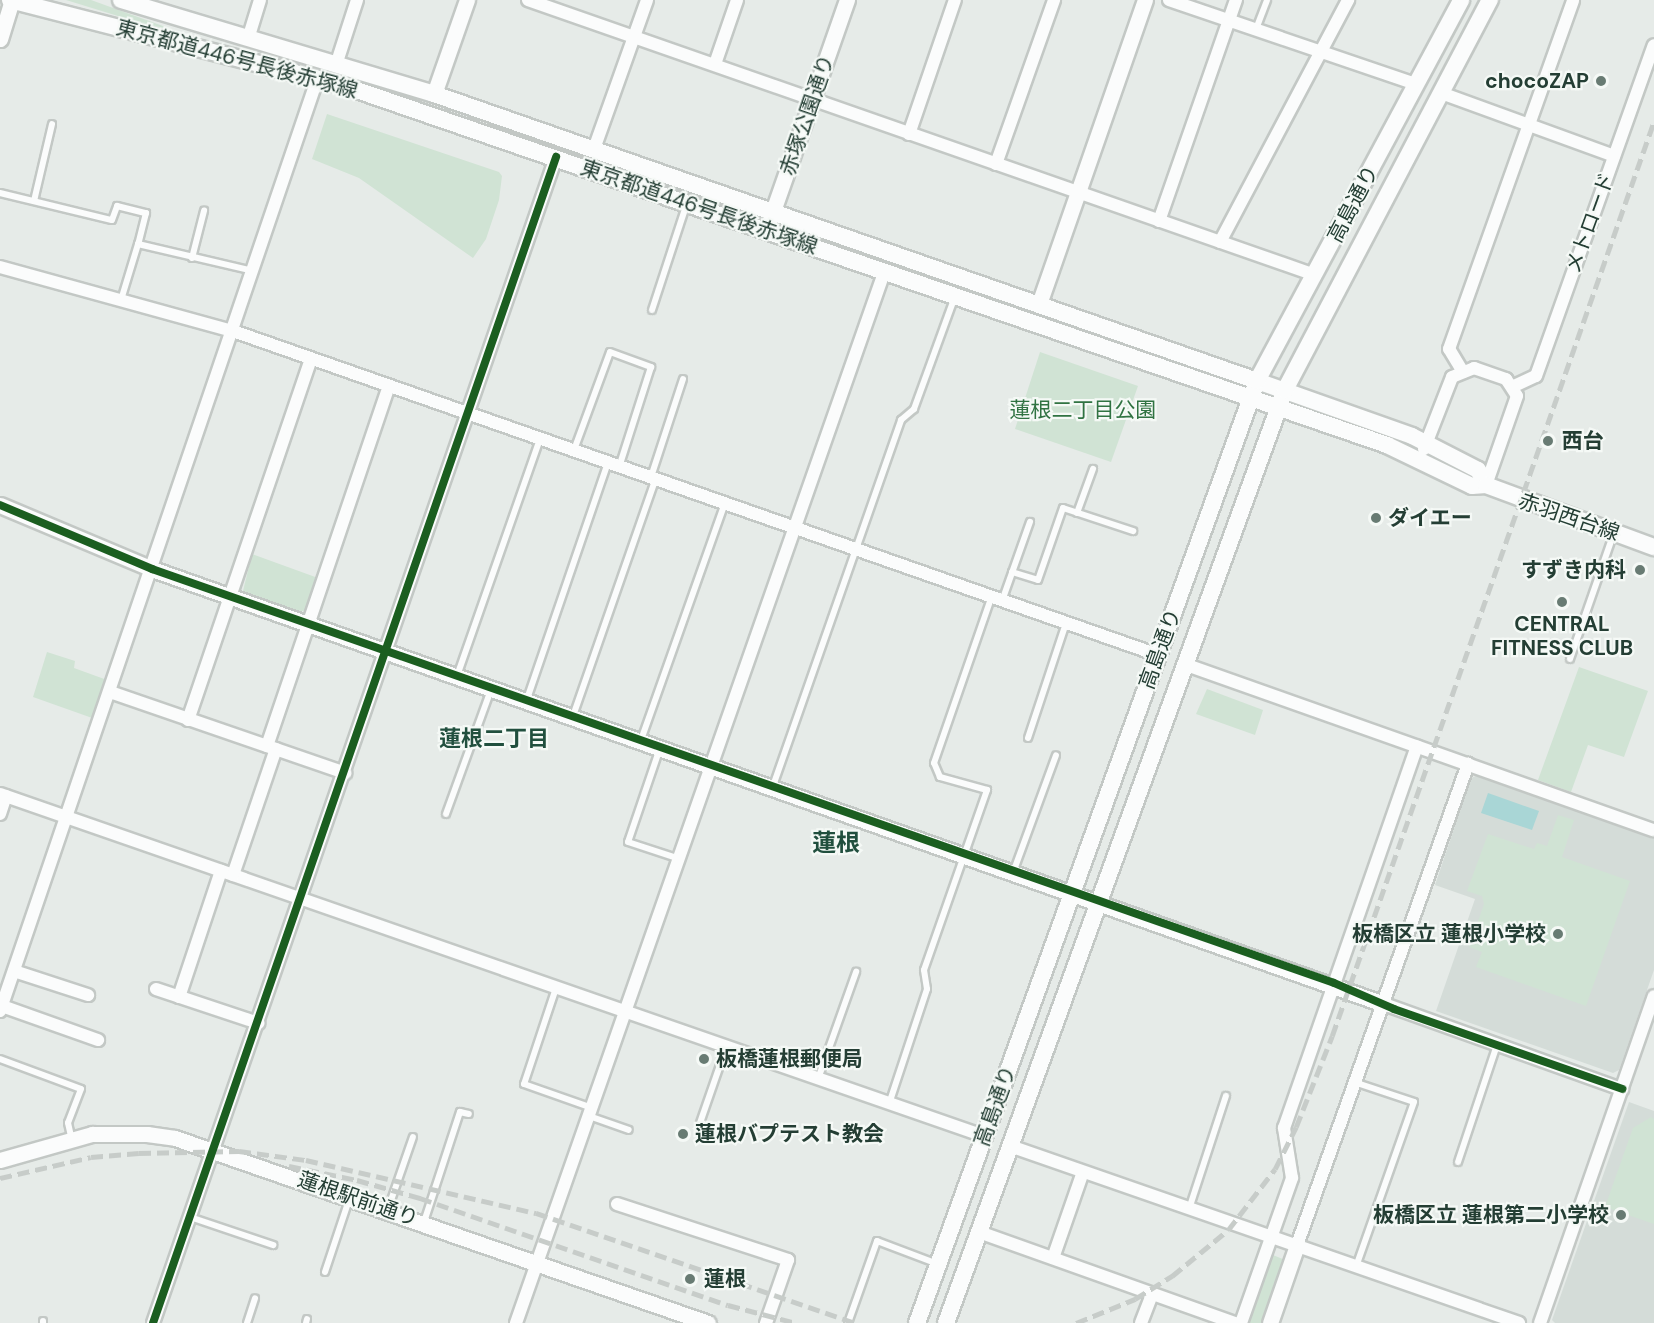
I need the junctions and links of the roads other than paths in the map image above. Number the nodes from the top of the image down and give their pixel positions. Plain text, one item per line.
1 (11, 0) edge
2 (122, 0) edge
3 (163, 0) edge
4 (260, 0) edge
5 (357, 0) edge
6 (467, 0) edge
7 (528, 0) edge
8 (647, 0) edge
9 (737, 0) edge
10 (847, 0) edge
11 (955, 0) edge
12 (1054, 0) edge
13 (1145, 0) edge
14 (1169, 0) edge
15 (1236, 0) edge
16 (1267, 0) edge
17 (1348, 0) edge
18 (1461, 0) edge
19 (1490, 0) edge
20 (1573, 0) edge
21 (557, 5) edge
22 (1229, 21) junction
23 (195, 25) junction
24 (1256, 30) junction
25 (635, 36) junction
26 (0, 39) edge
27 (248, 39) junction
28 (1654, 45) edge
29 (1320, 53) junction
30 (337, 62) junction
31 (715, 64) junction
32 (318, 77) junction
33 (1416, 84) junction
34 (1441, 93) junction
35 (434, 94) junction
36 (812, 99) junction
37 (52, 124) dead end
38 (1528, 125) junction
39 (909, 134) junction
40 (594, 149) junction
41 (1614, 156) junction
42 (556, 157) junction
43 (996, 164) junction
44 (0, 193) edge
45 (1078, 193) junction
46 (34, 201) junction
47 (688, 203) junction
48 (204, 211) dead end
49 (773, 212) junction
50 (1159, 221) junction
51 (766, 231) junction
52 (1220, 242) junction
53 (138, 244) junction
54 (192, 258) junction
55 (0, 267) edge
56 (254, 271) junction
57 (884, 273) junction
58 (1315, 275) junction
59 (954, 298) junction
60 (121, 300) junction
61 (1039, 304) junction
62 (652, 310) dead end
63 (233, 330) junction
64 (311, 359) junction
65 (1463, 372) junction
66 (683, 379) dead end
67 (1257, 381) junction
68 (389, 386) junction
69 (1512, 387) junction
70 (1285, 390) junction
71 (1250, 400) junction
72 (1278, 410) junction
73 (468, 413) junction
74 (540, 439) junction
75 (1425, 443) junction
76 (574, 450) junction
77 (1420, 462) junction
78 (614, 465) junction
79 (1093, 469) dead end
80 (653, 478) junction
81 (1486, 485) junction
82 (725, 502) junction
83 (0, 505) edge
84 (1077, 513) junction
85 (1030, 522) dead end
86 (794, 528) junction
87 (1133, 531) dead end
88 (1614, 533) junction
89 (1654, 547) edge
90 (855, 548) junction
91 (152, 569) junction
92 (1012, 572) junction
93 (230, 597) junction
94 (997, 600) junction
95 (1066, 623) junction
96 (306, 624) junction
97 (386, 651) junction
98 (1158, 655) junction
99 (1570, 659) dead end
100 (1184, 664) junction
101 (457, 676) junction
102 (491, 688) junction
103 (110, 692) junction
104 (526, 700) junction
105 (573, 716) junction
106 (188, 720) junction
107 (1028, 738) dead end
108 (641, 740) junction
109 (660, 747) junction
110 (1417, 747) junction
111 (272, 748) junction
112 (1056, 755) dead end
113 (1468, 764) junction
114 (711, 765) junction
115 (345, 773) junction
116 (773, 786) junction
117 (3, 795) edge
118 (0, 814) edge
119 (446, 814) dead end
120 (67, 817) junction
121 (1654, 830) edge
122 (964, 853) junction
123 (680, 859) junction
124 (1014, 870) junction
125 (227, 873) junction
126 (1072, 891) junction
127 (301, 898) junction
128 (1099, 901) junction
129 (14, 971) junction
130 (856, 972) dead end
131 (1334, 983) junction
132 (556, 988) junction
133 (156, 989) dead end
134 (88, 995) dead end
135 (179, 996) junction
136 (1654, 996) edge
137 (1384, 1004) junction
138 (1, 1009) edge
139 (626, 1012) junction
140 (258, 1023) junction
141 (1648, 1031) edge
142 (98, 1040) dead end
143 (1497, 1045) junction
144 (726, 1048) junction
145 (0, 1059) edge
146 (818, 1080) junction
147 (1354, 1082) junction
148 (1622, 1089) junction
149 (1226, 1096) dead end
150 (889, 1104) junction
151 (590, 1112) junction
152 (469, 1114) dead end
153 (700, 1123) dead end
154 (629, 1130) dead end
155 (984, 1136) junction
156 (413, 1137) dead end
157 (72, 1140) junction
158 (1010, 1146) junction
159 (213, 1149) junction
160 (0, 1160) edge
161 (1458, 1162) dead end
162 (1083, 1172) junction
163 (350, 1197) junction
164 (617, 1204) dead end
165 (388, 1209) junction
166 (1189, 1209) junction
167 (190, 1217) junction
168 (424, 1222) junction
169 (979, 1232) junction
170 (1272, 1239) junction
171 (273, 1245) dead end
172 (1296, 1248) junction
173 (1053, 1258) junction
174 (537, 1262) junction
175 (938, 1264) junction
176 (1356, 1267) junction
177 (325, 1272) dead end
178 (1152, 1294) junction
179 (255, 1298) dead end
180 (692, 1320) edge
181 (153, 1323) edge
182 (246, 1323) edge
183 (516, 1323) edge
184 (708, 1323) edge
185 (766, 1323) edge
186 (848, 1323) edge
187 (917, 1323) edge
188 (946, 1323) edge
189 (1141, 1323) edge
190 (1235, 1323) edge
191 (1241, 1323) edge
192 (1270, 1323) edge
193 (1519, 1323) edge
194 (1540, 1323) edge

1 - 26 street
1 - 32 main road, 東京都道446号長後赤塚線
2 - 23 main road, 東京都道446号長後赤塚線
3 - 23 main road
4 - 27 street
5 - 30 street
6 - 35 street
7 - 21 street
8 - 25 street
9 - 31 street
10 - 36 street, 赤塚公園通り
11 - 39 street
12 - 43 street
13 - 45 street
14 - 22 street
15 - 22 street
16 - 24 lane
17 - 29 street
18 - 33 main road, 高島通り
19 - 34 main road, 高島通り
20 - 38 street
21 - 25 street
22 - 24 street
22 - 50 street
23 - 27 main road, 東京都道446号長後赤塚線
24 - 29 street
25 - 31 street
25 - 40 street
27 - 30 main road, 東京都道446号長後赤塚線
28 - 41 street, メトロード
29 - 33 street
29 - 52 street
30 - 35 main road, 東京都道446号長後赤塚線
31 - 36 street
32 - 42 main road, 東京都道446号長後赤塚線
32 - 56 street
33 - 58 main road, 高島通り
34 - 38 street
34 - 70 main road, 高島通り
35 - 40 main road, 東京都道446号長後赤塚線
36 - 39 street
36 - 49 street, 赤塚公園通り
37 - 46 lane
38 - 41 street
38 - 65 street
39 - 43 street
40 - 49 main road, 東京都道446号長後赤塚線
41 - 69 street, メトロード
42 - 47 main road, 東京都道446号長後赤塚線
42 - 73 street
43 - 45 street
44 - 46 lane
45 - 50 street
45 - 61 street
46 - 53 lane
47 - 51 main road, 東京都道446号長後赤塚線
47 - 62 lane
48 - 54 lane
49 - 51 street, 赤塚公園通り
49 - 61 main road, 東京都道446号長後赤塚線
50 - 52 street
51 - 57 main road, 東京都道446号長後赤塚線
52 - 58 street
53 - 54 lane
53 - 60 lane
54 - 56 lane
55 - 60 street
56 - 63 street
57 - 59 main road, 東京都道446号長後赤塚線
57 - 86 street
58 - 67 main road, 高島通り
59 - 71 main road, 東京都道446号長後赤塚線
59 - 90 lane
60 - 63 street
61 - 67 main road, 東京都道446号長後赤塚線
63 - 64 street
63 - 91 street
64 - 68 street
64 - 93 street
65 - 69 street
65 - 75 street
66 - 80 lane
67 - 70 main road, 東京都道446号長後赤塚線
67 - 71 main road, 高島通り
68 - 73 street
68 - 96 street
69 - 81 street
70 - 72 main road, 高島通り
70 - 75 main road, 東京都道446号長後赤塚線
71 - 72 main road, 東京都道446号長後赤塚線
71 - 98 main road, 高島通り
72 - 77 main road, 東京都道446号長後赤塚線
72 - 100 main road, 高島通り
73 - 74 street
73 - 97 street
74 - 76 street
74 - 101 lane
75 - 77 street
75 - 81 main road, 東京都道446号長後赤塚線
76 - 78 street
76 - 78 lane
77 - 81 main road, 赤羽西台線
78 - 80 street
78 - 104 lane
79 - 84 lane
80 - 82 street
80 - 105 lane
81 - 88 main road, 赤羽西台線
82 - 86 street
82 - 108 lane
83 - 91 street
84 - 87 lane
84 - 92 lane
85 - 92 lane
86 - 90 street
86 - 114 street
88 - 89 main road, 赤羽西台線
88 - 99 lane
90 - 94 street
90 - 116 lane
91 - 93 street
91 - 103 street
92 - 94 lane
93 - 96 street
93 - 106 street
94 - 95 street
94 - 122 lane
95 - 98 street
95 - 107 lane
96 - 97 street
96 - 111 street
97 - 101 street
97 - 115 street
98 - 126 main road, 高島通り
100 - 110 street
100 - 128 main road, 高島通り
101 - 102 street
102 - 104 street
102 - 119 lane
103 - 106 street
103 - 120 street
104 - 105 street
105 - 108 street
106 - 111 street
108 - 109 street
109 - 114 street
109 - 123 lane
110 - 113 street
110 - 131 street
111 - 115 street
111 - 125 street
112 - 124 lane
113 - 121 street
113 - 137 street
114 - 116 street
114 - 123 street
115 - 127 street
116 - 122 street
117 - 118 street
117 - 120 street
120 - 125 street
120 - 129 street
122 - 124 street
122 - 150 lane
123 - 139 street
124 - 126 street
125 - 127 street
125 - 135 street
126 - 128 street
126 - 155 main road, 高島通り
127 - 132 street
127 - 140 street
128 - 131 street
128 - 158 main road, 高島通り
129 - 134 street
129 - 138 street
130 - 146 lane
131 - 137 street
131 - 170 street
132 - 139 street
132 - 151 lane
133 - 135 street
135 - 140 street
136 - 141 street
137 - 143 street
137 - 147 street
138 - 142 street
139 - 144 street
139 - 151 street
140 - 159 street
141 - 148 street
143 - 148 street
143 - 161 lane
144 - 146 street
144 - 153 lane
145 - 157 lane
146 - 150 street
147 - 172 street
147 - 176 lane
148 - 194 street
149 - 166 lane
150 - 155 street
151 - 154 lane
151 - 174 street
152 - 168 lane
155 - 175 main road, 高島通り
156 - 165 lane
157 - 159 street, 蓮根駅前通り
157 - 160 street, 蓮根駅前通り
158 - 162 street
158 - 169 main road, 高島通り
159 - 163 street, 蓮根駅前通り
159 - 167 street
162 - 166 street
162 - 173 street
163 - 165 street, 蓮根駅前通り
163 - 177 lane
164 - 185 street
165 - 168 street, 蓮根駅前通り
166 - 170 street
167 - 171 lane
167 - 181 street
168 - 174 street, 蓮根駅前通り
169 - 173 street
169 - 188 main road, 高島通り
170 - 172 street
170 - 191 street
172 - 176 street
172 - 192 street
173 - 178 street
174 - 180 street, 蓮根駅前通り
174 - 183 street
175 - 186 lane
175 - 187 main road, 高島通り
176 - 193 street
178 - 189 street
178 - 190 street
179 - 182 lane
180 - 184 street, 蓮根駅前通り

